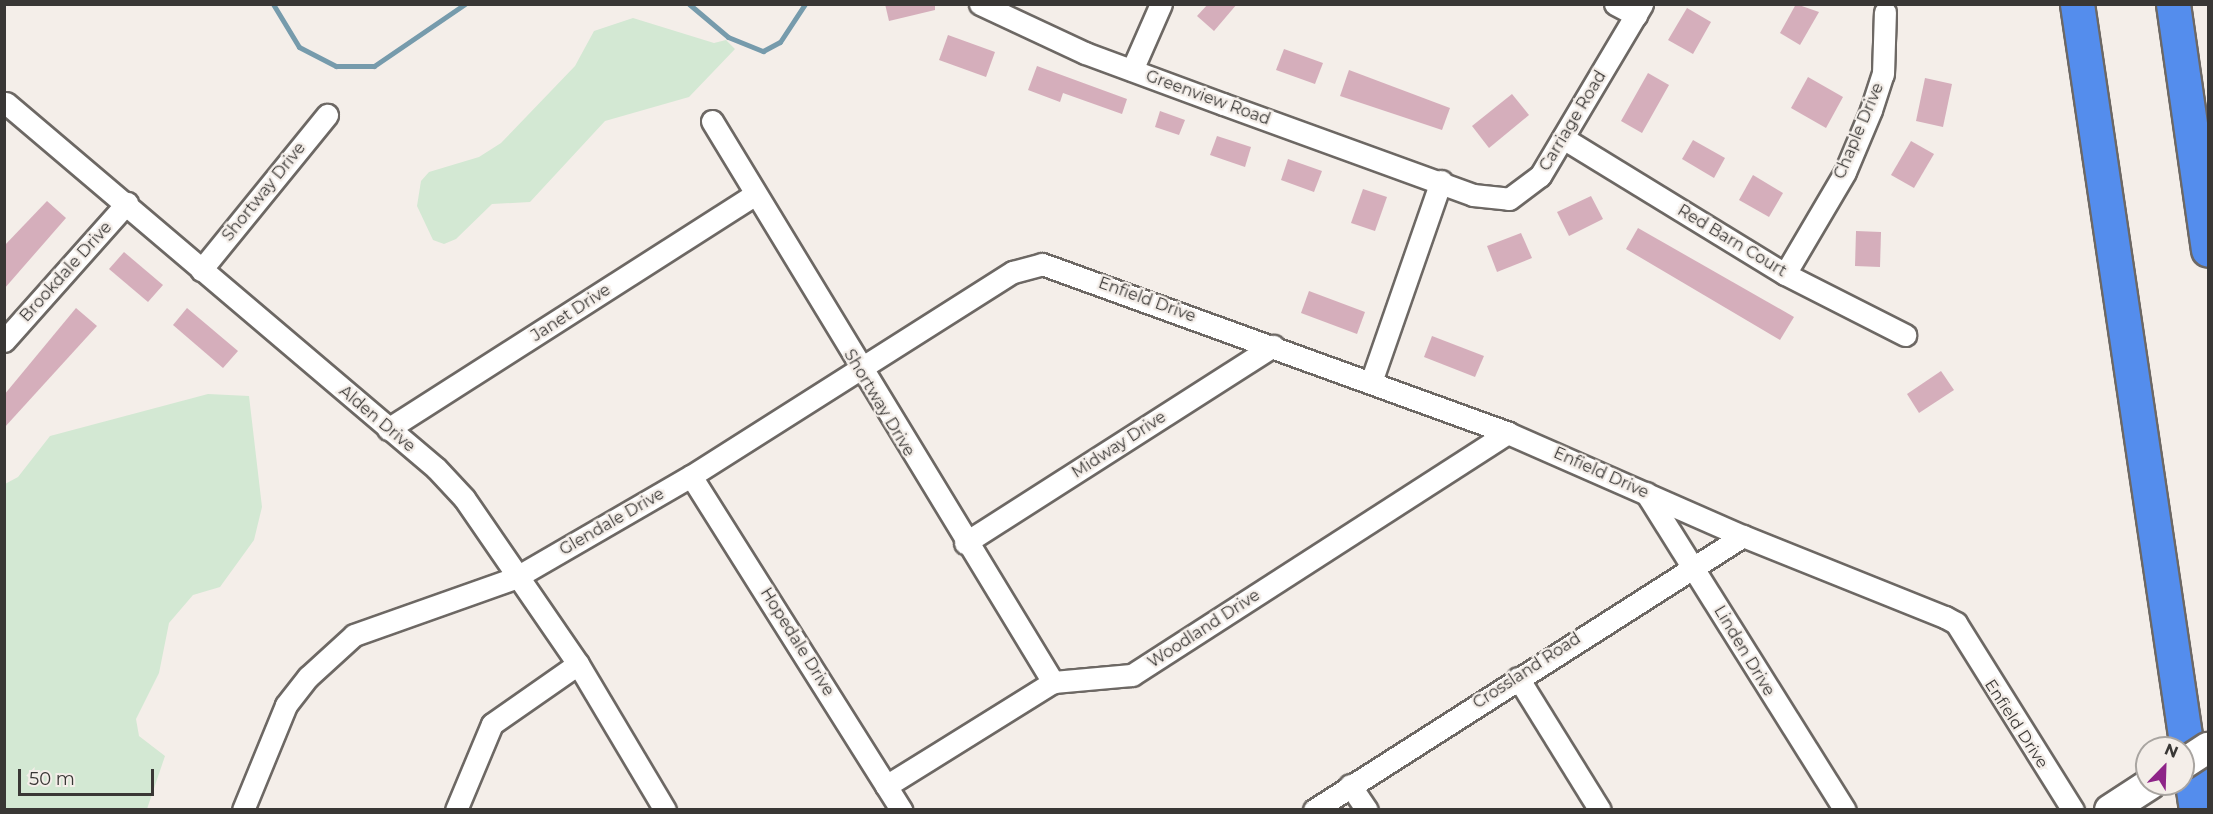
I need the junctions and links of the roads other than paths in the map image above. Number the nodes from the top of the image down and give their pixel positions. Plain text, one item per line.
1 (980, 4) edge
2 (1161, 4) edge
3 (1615, 4) edge
4 (2077, 4) edge
5 (2173, 4) edge
6 (1639, 10) edge
7 (1885, 12) dead end
8 (1132, 70) junction
9 (6, 103) dead end
10 (327, 114) dead end
11 (712, 121) dead end
12 (1563, 138) junction
13 (1441, 182) junction
14 (753, 196) junction
15 (127, 203) junction
16 (2208, 250) edge
17 (1033, 265) joint
18 (201, 270) junction
19 (1785, 274) junction
20 (1905, 335) dead end
21 (4, 342) edge
22 (1273, 346) junction
23 (858, 367) junction
24 (1371, 382) junction
25 (388, 429) junction
26 (1508, 433) junction
27 (691, 476) junction
28 (1645, 492) junction
29 (1743, 537) junction
30 (965, 543) junction
31 (1694, 568) junction
32 (515, 578) junction
33 (578, 664) junction
34 (1518, 678) junction
35 (1053, 682) junction
36 (2208, 748) edge
37 (2195, 756) edge
38 (1350, 785) junction
39 (886, 786) junction
40 (2135, 794) edge
41 (243, 810) edge
42 (456, 810) edge
43 (665, 810) edge
44 (901, 810) edge
45 (1314, 810) edge
46 (1367, 810) edge
47 (1600, 810) edge
48 (1845, 810) edge
49 (2073, 810) edge
50 (2110, 810) edge
51 (2196, 810) edge

1 - 8 street, Greenview Road
2 - 8 street
3 - 6 street
4 - 51 highway
5 - 16 highway
6 - 12 street, Carriage Road
7 - 19 street, Chaple Drive
8 - 13 street, Greenview Road
9 - 15 street, Alden Drive
10 - 18 street, Shortway Drive
11 - 14 street, Shortway Drive
12 - 13 street, Carriage Road
12 - 19 street, Red Barn Court
13 - 24 street
14 - 23 street, Shortway Drive
14 - 25 street, Janet Drive
15 - 18 street, Alden Drive
15 - 21 street, Brookdale Drive
17 - 22 street, Enfield Drive
17 - 23 street, Glendale Drive
18 - 25 street, Alden Drive
19 - 20 street, Red Barn Court
22 - 24 street, Enfield Drive
22 - 30 street, Midway Drive
23 - 27 street, Glendale Drive
23 - 30 street, Shortway Drive
24 - 26 street, Enfield Drive
25 - 32 street, Alden Drive
26 - 28 street, Enfield Drive
26 - 35 street, Woodland Drive
27 - 32 street, Glendale Drive
27 - 39 street, Hopedale Drive
28 - 29 street, Enfield Drive
28 - 31 street, Linden Drive
29 - 31 street, Crossland Road
29 - 49 street, Enfield Drive
30 - 35 street, Shortway Drive
31 - 34 street, Crossland Road
31 - 48 street, Linden Drive
32 - 33 street, Alden Drive
32 - 41 street, Glendale Drive
33 - 42 street
33 - 43 street, Alden Drive
34 - 38 street, Crossland Road
34 - 47 street
35 - 39 street, Woodland Drive
36 - 37 main road, bridge
38 - 45 street, Crossland Road
38 - 46 street
39 - 44 street, Hopedale Drive
40 - 50 main road

